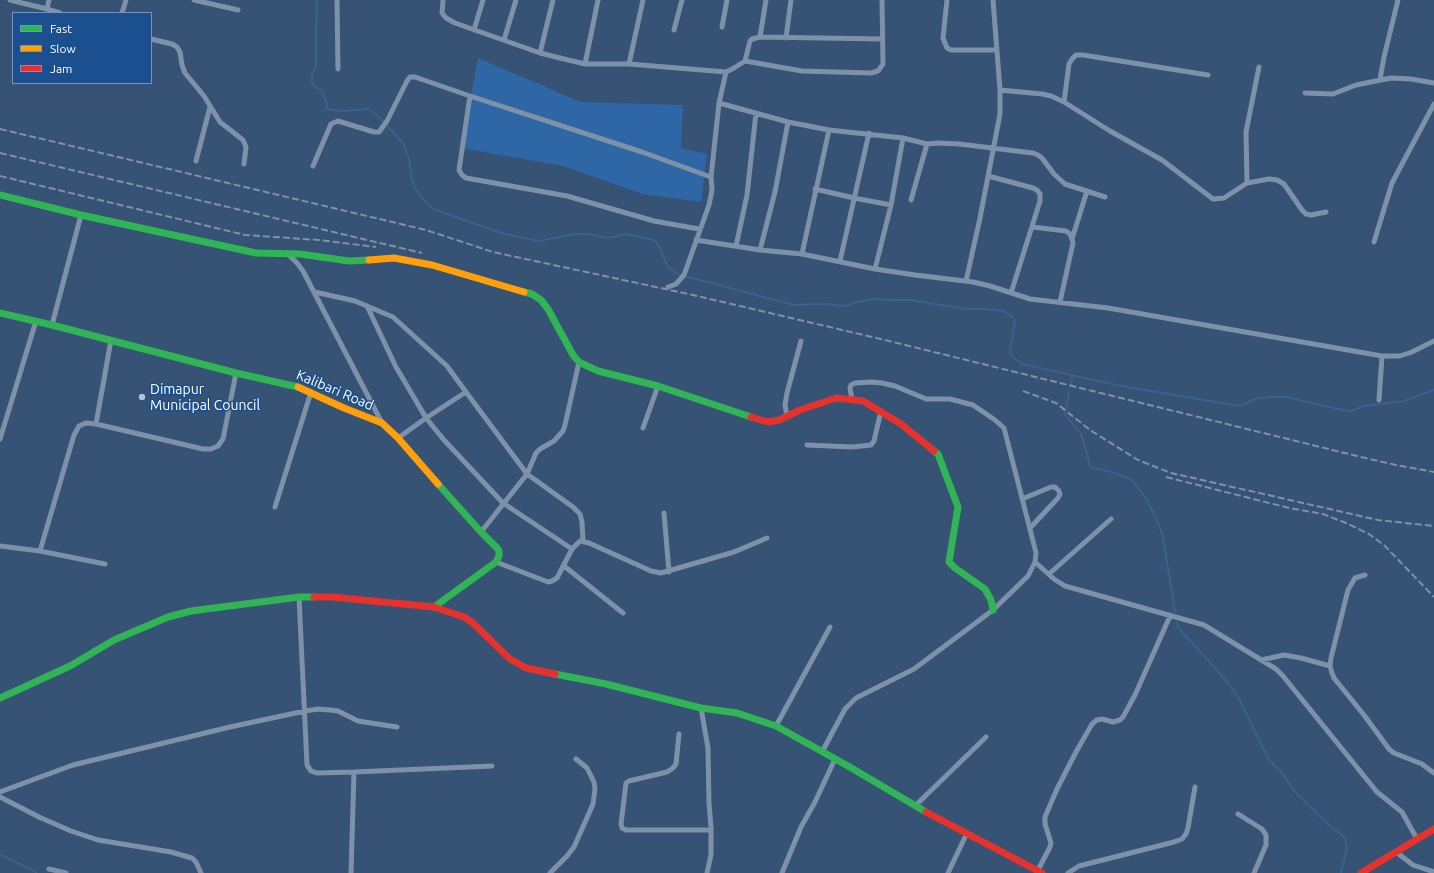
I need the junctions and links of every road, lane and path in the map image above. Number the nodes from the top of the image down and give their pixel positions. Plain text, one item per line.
1 (10, 0) edge
2 (49, 0) edge
3 (126, 0) edge
4 (194, 0) edge
5 (337, 0) edge
6 (444, 0) edge
7 (483, 0) edge
8 (516, 0) edge
9 (553, 0) edge
10 (598, 0) edge
11 (643, 0) edge
12 (682, 0) edge
13 (727, 0) edge
14 (766, 0) edge
15 (791, 0) edge
16 (882, 0) edge
17 (947, 0) edge
18 (993, 0) edge
19 (1398, 0) edge
20 (47, 9) junction
21 (238, 10) dead end
22 (57, 12) edge
23 (122, 12) edge
24 (722, 27) dead end
25 (474, 30) junction
26 (674, 30) dead end
27 (760, 37) junction
28 (786, 38) junction
29 (152, 39) edge
30 (882, 39) junction
31 (504, 40) junction
32 (997, 50) junction
33 (540, 53) junction
34 (745, 61) junction
35 (585, 64) junction
36 (629, 64) junction
37 (1259, 66) dead end
38 (338, 69) dead end
39 (726, 72) junction
40 (1208, 75) dead end
41 (1380, 80) junction
42 (1434, 83) edge
43 (1000, 90) junction
44 (1305, 93) dead end
45 (470, 96) junction
46 (1064, 102) junction
47 (719, 103) junction
48 (1434, 104) edge
49 (210, 107) junction
50 (756, 113) junction
51 (788, 122) junction
52 (829, 130) junction
53 (869, 133) junction
54 (903, 138) junction
55 (927, 144) junction
56 (994, 149) junction
57 (196, 161) dead end
58 (244, 164) dead end
59 (313, 166) dead end
60 (988, 176) junction
61 (711, 177) junction
62 (1247, 183) junction
63 (815, 189) junction
64 (1087, 191) junction
65 (0, 195) edge
66 (1105, 197) dead end
67 (854, 198) junction
68 (911, 200) dead end
69 (891, 205) junction
70 (1326, 212) dead end
71 (81, 215) junction
72 (1032, 226) junction
73 (699, 229) junction
74 (1072, 239) junction
75 (696, 240) junction
76 (1374, 242) dead end
77 (736, 246) junction
78 (760, 250) junction
79 (287, 253) junction
80 (802, 254) junction
81 (840, 261) junction
82 (875, 269) junction
83 (966, 281) junction
84 (668, 287) dead end
85 (315, 292) junction
86 (1011, 293) junction
87 (1060, 302) junction
88 (367, 306) junction
89 (0, 313) edge
90 (36, 321) junction
91 (52, 325) junction
92 (111, 340) junction
93 (801, 341) dead end
94 (1434, 341) edge
95 (1382, 356) junction
96 (579, 362) junction
97 (236, 373) junction
98 (658, 386) junction
99 (311, 392) junction
100 (466, 392) junction
101 (852, 400) junction
102 (1379, 400) dead end
103 (881, 411) junction
104 (787, 416) junction
105 (426, 418) junction
106 (382, 423) junction
107 (96, 424) junction
108 (643, 428) dead end
109 (398, 438) junction
110 (0, 439) edge
111 (807, 445) dead end
112 (527, 474) junction
113 (1022, 499) junction
114 (503, 502) junction
115 (275, 506) dead end
116 (664, 513) dead end
117 (1111, 519) dead end
118 (1030, 528) junction
119 (481, 532) junction
120 (767, 538) dead end
121 (583, 541) junction
122 (0, 546) edge
123 (572, 549) junction
124 (40, 551) junction
125 (496, 562) junction
126 (1035, 562) junction
127 (105, 564) dead end
128 (564, 566) junction
129 (669, 572) junction
130 (1049, 574) junction
131 (1365, 575) dead end
132 (299, 597) junction
133 (434, 607) junction
134 (993, 610) junction
135 (623, 613) dead end
136 (1170, 616) junction
137 (830, 627) dead end
138 (1261, 660) junction
139 (1330, 666) junction
140 (0, 698) edge
141 (700, 708) junction
142 (304, 711) junction
143 (776, 726) junction
144 (397, 727) dead end
145 (679, 734) dead end
146 (986, 737) dead end
147 (822, 752) junction
148 (576, 759) dead end
149 (835, 759) junction
150 (492, 766) dead end
151 (354, 772) junction
152 (1434, 773) edge
153 (1195, 787) dead end
154 (0, 792) edge
155 (0, 797) edge
156 (915, 806) junction
157 (1238, 814) dead end
158 (1434, 828) edge
159 (712, 830) junction
160 (967, 833) junction
161 (1417, 839) junction
162 (1396, 852) junction
163 (49, 869) dead end
164 (1039, 872) edge
165 (1367, 872) edge
166 (1434, 872) edge
167 (66, 873) edge
168 (201, 873) edge
169 (351, 873) edge
170 (550, 873) edge
171 (707, 873) edge
172 (782, 873) edge
173 (948, 873) edge
174 (1068, 873) edge
175 (1254, 873) edge

1 - 20 street
2 - 20 street
3 - 23 street
4 - 21 street
5 - 38 street
6 - 25 street
7 - 25 street
8 - 31 street
9 - 33 street
10 - 35 street
11 - 36 street
12 - 26 street
13 - 24 street
14 - 27 street
15 - 28 street
16 - 30 street
17 - 32 street
18 - 32 street
19 - 41 street
20 - 22 street
25 - 31 street
27 - 28 street
27 - 34 street
28 - 30 street
29 - 49 street
30 - 34 street
31 - 33 street
32 - 43 street
33 - 35 street
34 - 39 street
35 - 36 street
36 - 39 street
37 - 62 street
39 - 47 street
40 - 46 street
41 - 42 street
41 - 44 street
43 - 46 street
43 - 56 street
45 - 59 street
45 - 61 street
45 - 73 street
46 - 62 street
47 - 50 street
47 - 61 street
48 - 76 street
49 - 57 street
49 - 58 street
50 - 51 street
50 - 77 street
51 - 52 street
51 - 78 street
52 - 53 street
52 - 63 street
53 - 54 street
53 - 67 street
54 - 55 street
54 - 69 street
55 - 56 street
55 - 68 street
56 - 60 street
56 - 64 street
60 - 72 street
60 - 83 street
61 - 73 street
62 - 70 street
63 - 67 street
63 - 80 street
64 - 66 street
64 - 74 street
65 - 71 main road
67 - 69 street
67 - 81 street
69 - 82 street
71 - 79 main road
71 - 91 street
72 - 74 street
72 - 86 street
73 - 75 street
74 - 87 street
75 - 77 street
75 - 84 street
77 - 78 street
78 - 80 street
79 - 85 street
79 - 96 main road
80 - 81 street
81 - 82 street
82 - 83 street
83 - 86 street
85 - 88 street
85 - 106 street
86 - 87 street
87 - 95 street
88 - 100 street
88 - 105 street
89 - 90 main road, Kalibari Road
90 - 91 main road, Kalibari Road
90 - 110 street
91 - 92 main road, Kalibari Road
92 - 97 main road, Kalibari Road
92 - 107 street
93 - 104 street
94 - 95 street
95 - 102 street
96 - 98 main road
96 - 112 street
97 - 99 main road, Kalibari Road
97 - 107 street
98 - 104 main road
98 - 108 street
99 - 106 main road, Kalibari Road
99 - 115 street
100 - 105 street
100 - 112 street
101 - 103 main road
101 - 104 main road
101 - 113 street
103 - 111 street
103 - 134 main road
105 - 109 street
105 - 114 street
106 - 109 main road, Kalibari Road
107 - 124 street
109 - 119 main road, Kalibari Road
112 - 114 street
112 - 121 street
113 - 118 street
113 - 118 street
114 - 119 street
114 - 123 street
116 - 129 street
117 - 130 street
118 - 126 street
119 - 125 main road, Kalibari Road
120 - 129 street
121 - 123 street
121 - 129 street
122 - 124 street
123 - 128 street
124 - 127 street
125 - 128 street
125 - 133 main road
126 - 130 street
126 - 134 street
128 - 135 street
130 - 136 street
131 - 139 street
132 - 133 main road
132 - 140 main road
132 - 142 street
133 - 141 main road
134 - 147 street
136 - 138 street
136 - 164 street
137 - 143 street
138 - 139 street
138 - 161 street
139 - 152 street
141 - 143 main road
141 - 159 street
142 - 144 street
142 - 151 street
142 - 154 street
143 - 147 main road
145 - 159 street
146 - 156 street
147 - 149 main road
148 - 170 street
149 - 156 main road
149 - 172 street
150 - 151 street
151 - 169 street
153 - 174 street
155 - 168 street
156 - 160 main road
157 - 175 street
158 - 161 main road
159 - 171 street
160 - 164 main road
160 - 173 street
161 - 162 main road
162 - 165 main road
162 - 166 street
163 - 167 street

